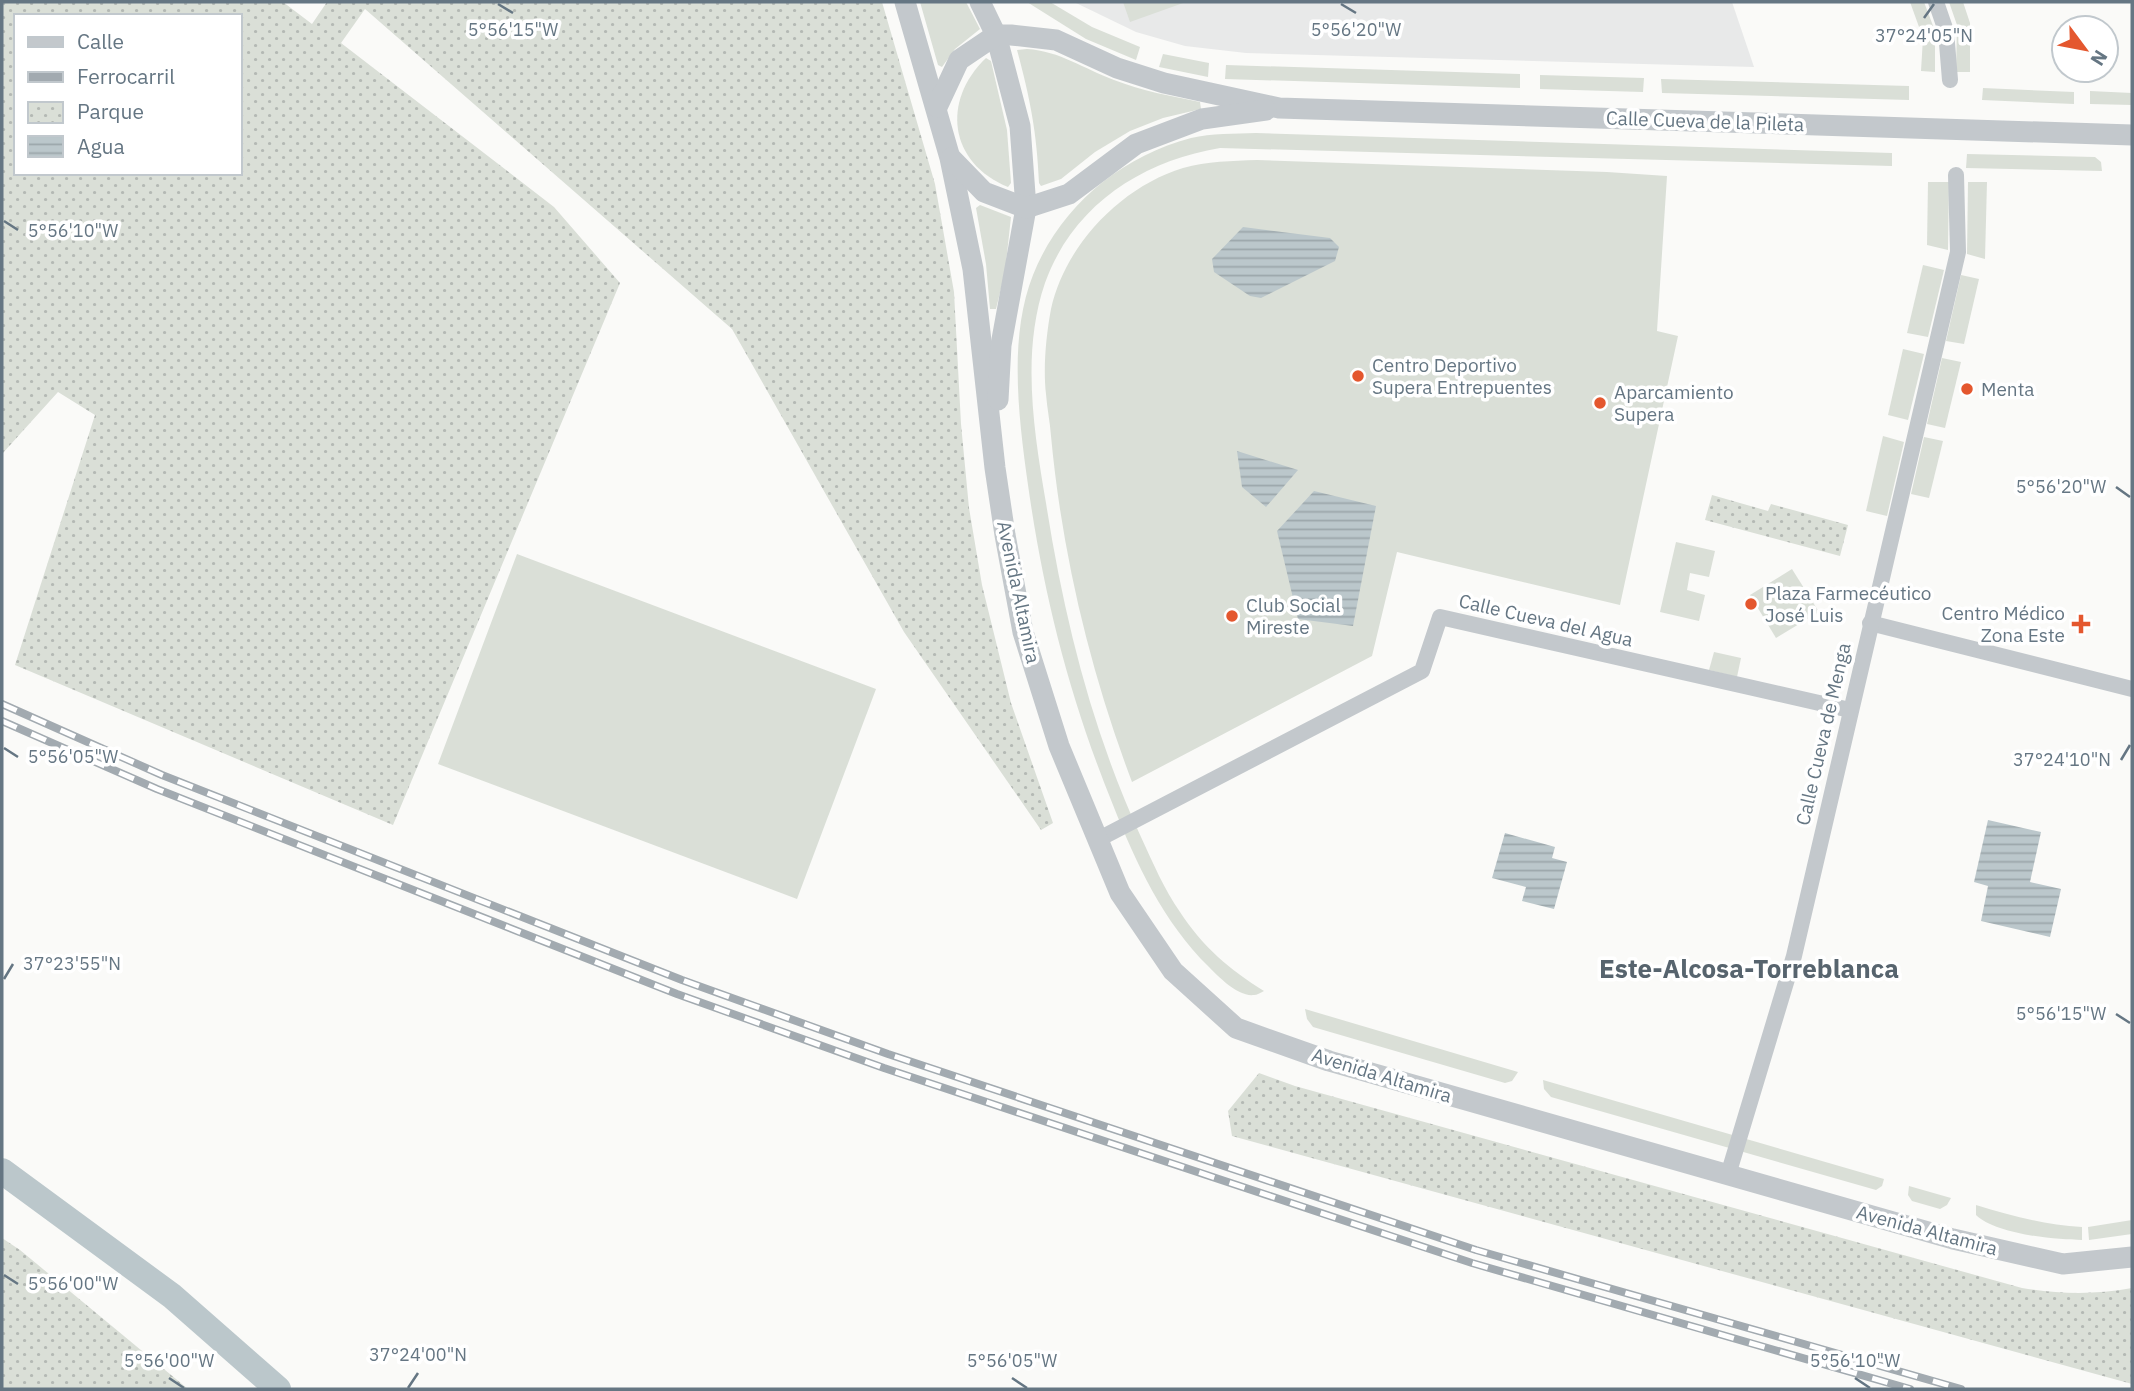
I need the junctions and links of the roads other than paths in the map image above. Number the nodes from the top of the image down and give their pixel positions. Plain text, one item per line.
1 (905, 2) edge
2 (980, 2) edge
3 (1936, 2) edge
4 (996, 35) junction
5 (1950, 80) dead end
6 (937, 107) junction
7 (1279, 108) junction
8 (2132, 135) edge
9 (950, 158) junction
10 (1956, 175) dead end
11 (1026, 208) junction
12 (995, 468) junction
13 (1871, 624) junction
14 (2132, 689) edge
15 (1850, 710) junction
16 (1097, 839) junction
17 (1728, 1175) junction
18 (2132, 1257) edge

1 - 6 street, Avenida Altamira
2 - 4 street, Avenida Altamira
3 - 5 street
4 - 6 street
4 - 7 street
4 - 11 street, Avenida Altamira
6 - 9 street, Avenida Altamira
7 - 8 street, Calle Cueva de la Pileta
7 - 11 street
9 - 11 street
9 - 12 street, Avenida Altamira
10 - 13 street, Calle Cueva de Menga
11 - 12 street, Avenida Altamira
12 - 16 street, Avenida Altamira
13 - 14 street
13 - 15 street, Calle Cueva de Menga
15 - 16 street, Calle Cueva del Agua
15 - 17 street, Calle Cueva de Menga
16 - 17 street, Avenida Altamira
17 - 18 street, Avenida Altamira

